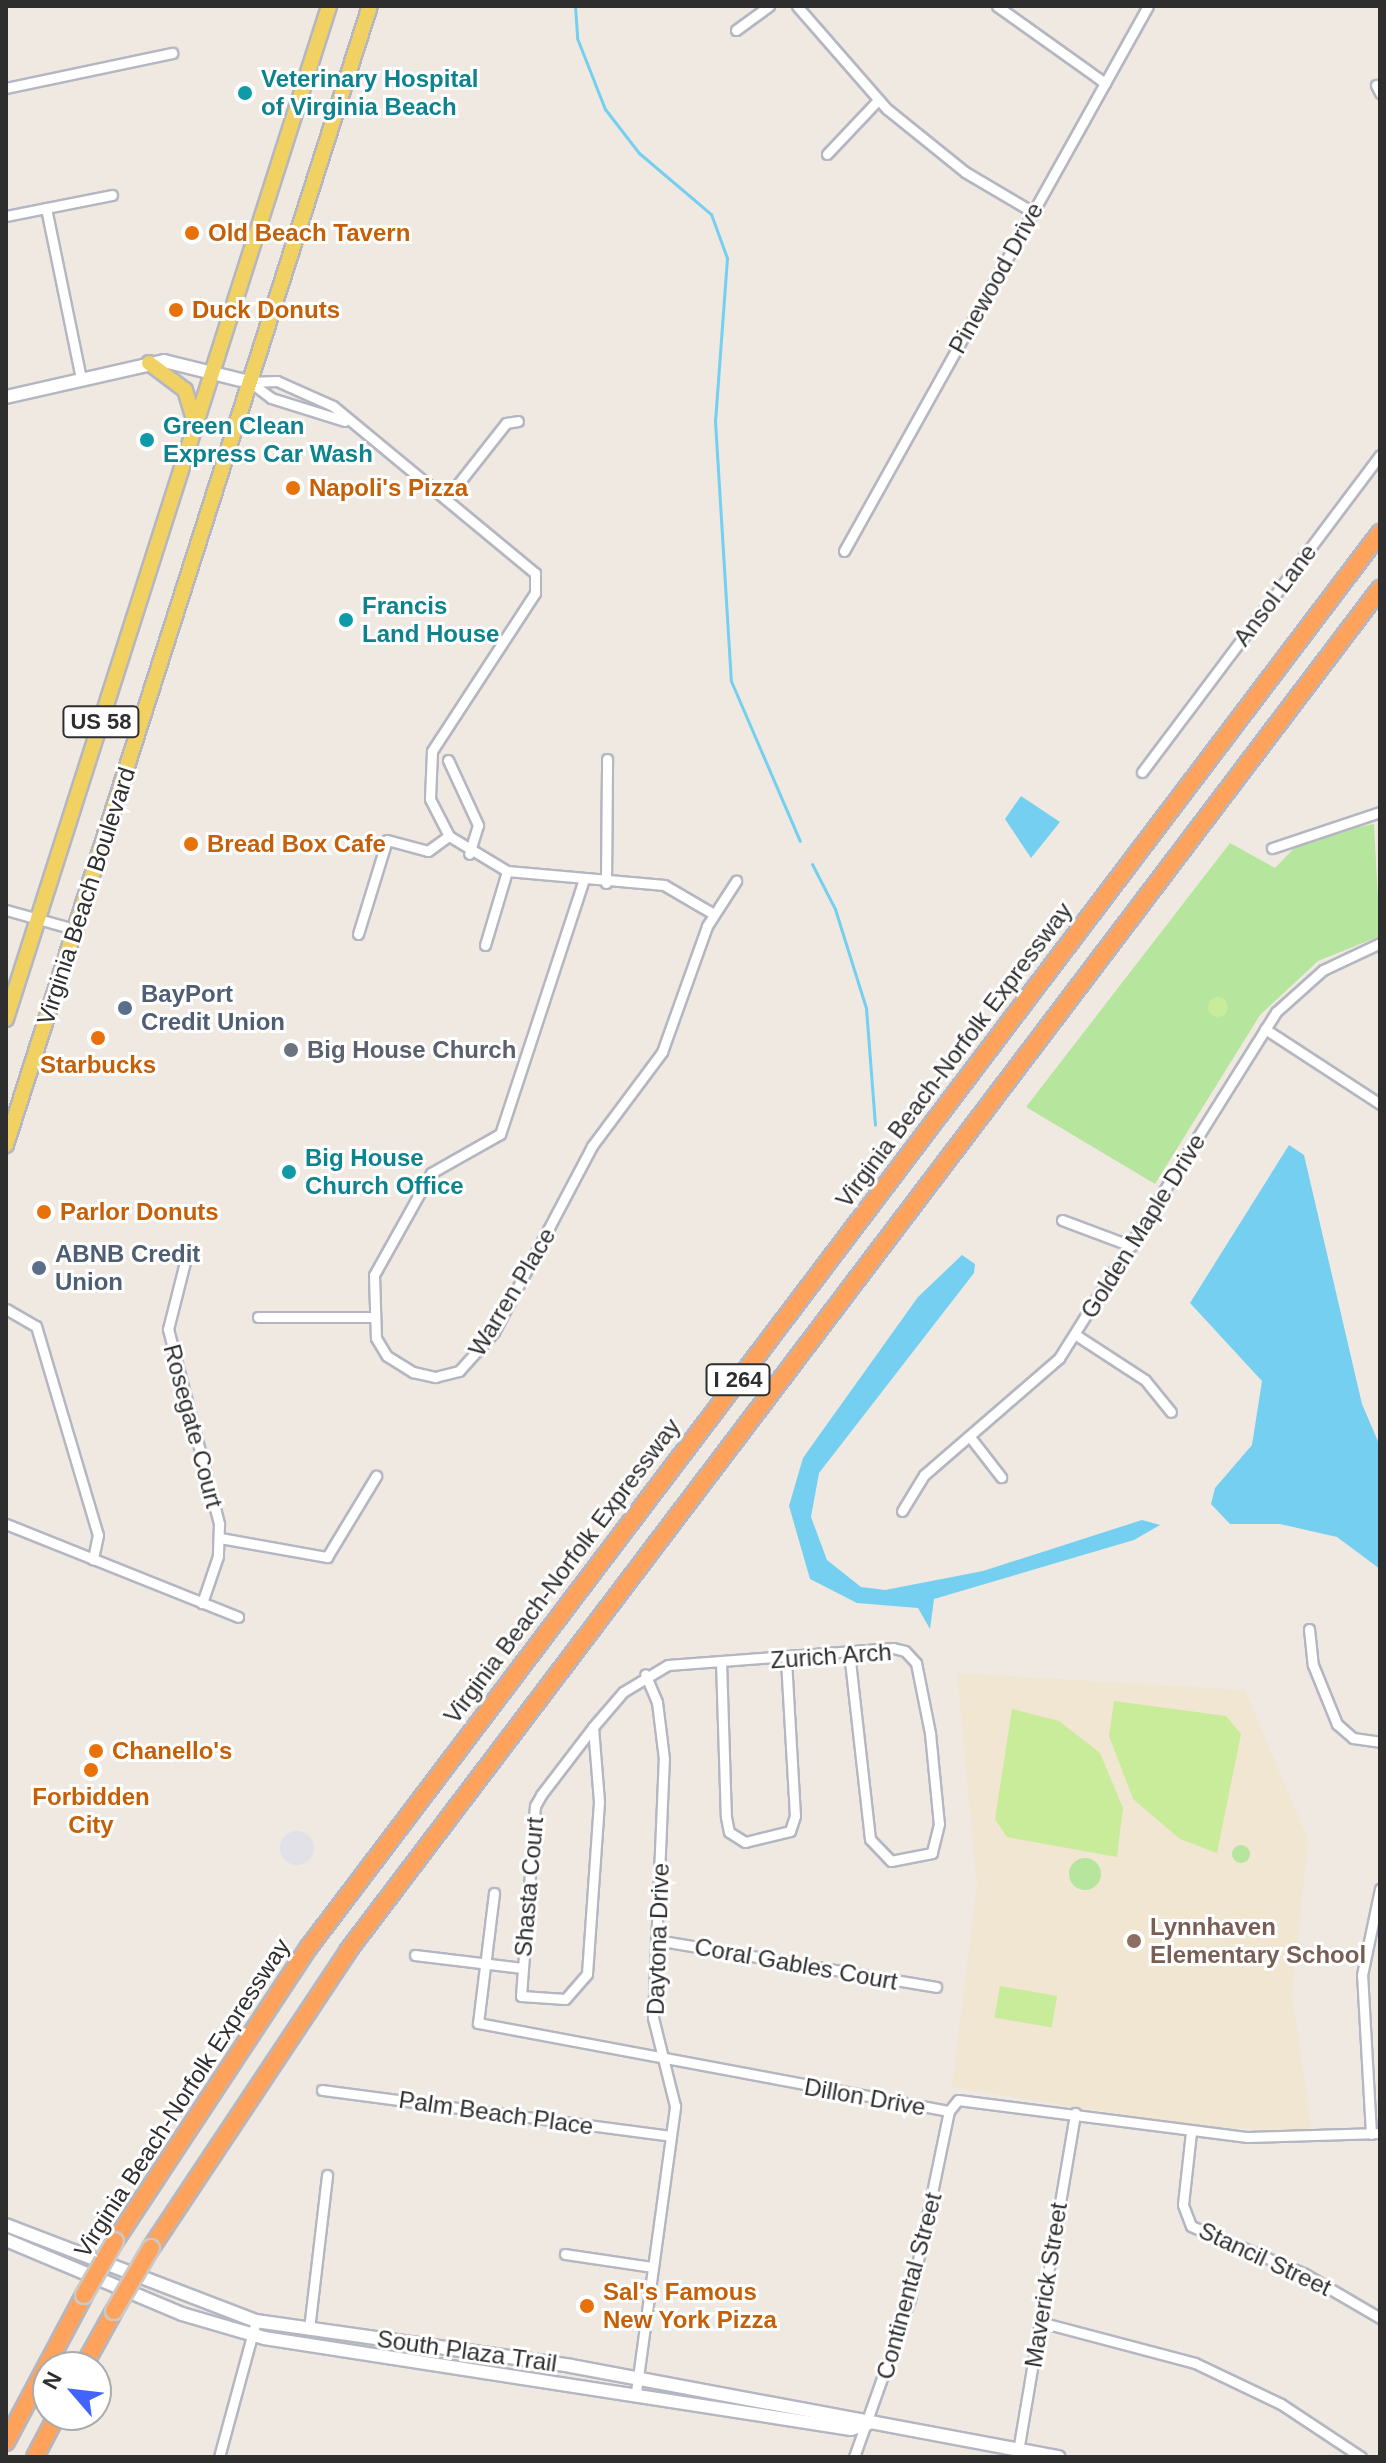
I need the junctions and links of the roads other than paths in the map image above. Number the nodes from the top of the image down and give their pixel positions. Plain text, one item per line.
1 (329, 6) edge
2 (370, 6) edge
3 (769, 6) edge
4 (797, 6) edge
5 (997, 6) edge
6 (1148, 6) edge
7 (736, 30) dead end
8 (172, 53) dead end
9 (1105, 83) junction
10 (6, 88) edge
11 (878, 100) junction
12 (827, 154) dead end
13 (112, 195) dead end
14 (46, 208) junction
15 (1033, 212) junction
16 (6, 216) edge
17 (149, 363) junction
18 (213, 370) junction
19 (81, 378) junction
20 (249, 382) junction
21 (6, 397) edge
22 (345, 421) junction
23 (518, 421) dead end
24 (196, 425) junction
25 (1380, 455) edge
26 (447, 498) junction
27 (1380, 533) edge
28 (844, 551) dead end
29 (1380, 589) edge
30 (607, 759) dead end
31 (448, 760) dead end
32 (1142, 772) dead end
33 (1380, 812) edge
34 (449, 836) junction
35 (1272, 848) dead end
36 (469, 854) junction
37 (507, 871) junction
38 (736, 881) dead end
39 (583, 882) junction
40 (606, 883) junction
41 (6, 910) edge
42 (712, 913) junction
43 (37, 919) junction
44 (74, 929) junction
45 (358, 934) dead end
46 (1380, 943) edge
47 (485, 945) dead end
48 (6, 1019) edge
49 (1265, 1029) junction
50 (1380, 1104) edge
51 (6, 1145) edge
52 (1062, 1220) dead end
53 (1131, 1246) junction
54 (188, 1250) dead end
55 (6, 1309) edge
56 (258, 1317) dead end
57 (372, 1317) junction
58 (1076, 1335) junction
59 (1171, 1412) dead end
60 (970, 1437) junction
61 (376, 1476) dead end
62 (1001, 1477) dead end
63 (902, 1511) dead end
64 (6, 1524) edge
65 (220, 1538) junction
66 (93, 1559) junction
67 (202, 1603) junction
68 (238, 1617) dead end
69 (1309, 1629) dead end
70 (849, 1653) junction
71 (786, 1660) junction
72 (721, 1661) junction
73 (645, 1674) junction
74 (593, 1727) junction
75 (1380, 1742) edge
76 (1380, 1889) edge
77 (494, 1893) dead end
78 (656, 1940) junction
79 (415, 1955) dead end
80 (486, 1963) junction
81 (522, 1968) junction
82 (936, 1987) dead end
83 (667, 2058) junction
84 (322, 2090) dead end
85 (949, 2111) junction
86 (1075, 2113) junction
87 (1191, 2132) junction
88 (1376, 2134) edge
89 (670, 2136) junction
90 (327, 2175) dead end
91 (6, 2225) edge
92 (6, 2240) edge
93 (565, 2254) dead end
94 (652, 2267) junction
95 (1380, 2318) edge
96 (256, 2321) junction
97 (1040, 2322) junction
98 (309, 2329) junction
99 (253, 2335) junction
100 (92, 2351) edge
101 (638, 2377) junction
102 (636, 2392) junction
103 (867, 2424) junction
104 (49, 2431) edge
105 (6, 2442) edge
106 (1018, 2454) edge
107 (35, 2457) edge
108 (219, 2457) edge
109 (854, 2457) edge
110 (1059, 2457) edge
111 (1361, 2457) edge

1 - 18 main road, Virginia Beach Boulevard / US 58
2 - 20 main road, Virginia Beach Boulevard / US 58
3 - 7 street
4 - 11 street
5 - 9 street
6 - 9 street, Pinewood Drive
8 - 10 street
9 - 15 street, Pinewood Drive
11 - 12 street
11 - 15 street
13 - 14 street
14 - 16 street
14 - 19 street
15 - 28 street, Pinewood Drive
17 - 18 main road
17 - 19 main road
17 - 24 main road
18 - 20 main road
18 - 24 main road, Virginia Beach Boulevard / US 58
19 - 21 main road
20 - 22 street
20 - 22 street
20 - 44 main road, Virginia Beach Boulevard / US 58
22 - 26 street
23 - 26 street
24 - 43 main road, Virginia Beach Boulevard / US 58
25 - 32 street, Ansol Lane
26 - 34 street
27 - 105 highway, Virginia Beach-Norfolk Expressway / I 264, bridge
29 - 100 highway, I 264, bridge
30 - 40 street
31 - 36 street
33 - 35 street
34 - 36 street
34 - 45 street
36 - 37 street
37 - 39 street
37 - 47 street
38 - 42 street, Warren Place
39 - 40 street
39 - 57 street, Warren Place
40 - 42 street
41 - 43 street
42 - 57 street, Warren Place
43 - 44 street
43 - 48 main road, Virginia Beach Boulevard / US 58
44 - 51 main road, Virginia Beach Boulevard / US 58
46 - 49 street, Golden Maple Drive
49 - 50 street
49 - 53 street, Golden Maple Drive
52 - 53 street
53 - 58 street, Golden Maple Drive
54 - 65 street, Rosegate Court
55 - 66 street
56 - 57 street
58 - 59 street
58 - 60 street, Golden Maple Drive
60 - 62 street
60 - 63 street, Golden Maple Drive
61 - 65 street
64 - 66 street
65 - 67 street, Rosegate Court
66 - 67 street
67 - 68 street
69 - 75 street
70 - 70 street, Zurich Arch
70 - 71 street, Zurich Arch
71 - 72 street, Zurich Arch
71 - 72 street
72 - 73 street, Zurich Arch
73 - 74 street, Shasta Court
73 - 78 street, Daytona Drive
74 - 81 street, Shasta Court
74 - 81 street, Shasta Court
76 - 88 street
77 - 80 street, Dillon Drive
78 - 82 street, Coral Gables Court
78 - 83 street, Daytona Drive
79 - 80 street
80 - 81 street
80 - 83 street, Dillon Drive
83 - 85 street, Dillon Drive
83 - 89 street, Daytona Drive
84 - 89 street, Palm Beach Place
85 - 86 street, Dillon Drive
85 - 103 street, Continental Street
86 - 87 street, Dillon Drive
86 - 97 street, Maverick Street
87 - 88 street, Dillon Drive
87 - 95 street, Stancil Street
89 - 94 street, Daytona Drive
90 - 98 street
91 - 96 main road, South Plaza Trail
92 - 99 main road, South Plaza Trail
93 - 94 street
94 - 101 street, Daytona Drive
96 - 98 main road, South Plaza Trail
96 - 99 street
97 - 106 street, Maverick Street
97 - 111 street
98 - 101 main road, South Plaza Trail
99 - 102 main road, South Plaza Trail
99 - 108 street
101 - 102 street, Daytona Drive
101 - 103 main road, South Plaza Trail
102 - 103 main road, South Plaza Trail
103 - 106 main road, South Plaza Trail
103 - 109 street, Continental Street
104 - 107 highway
106 - 110 main road, South Plaza Trail

